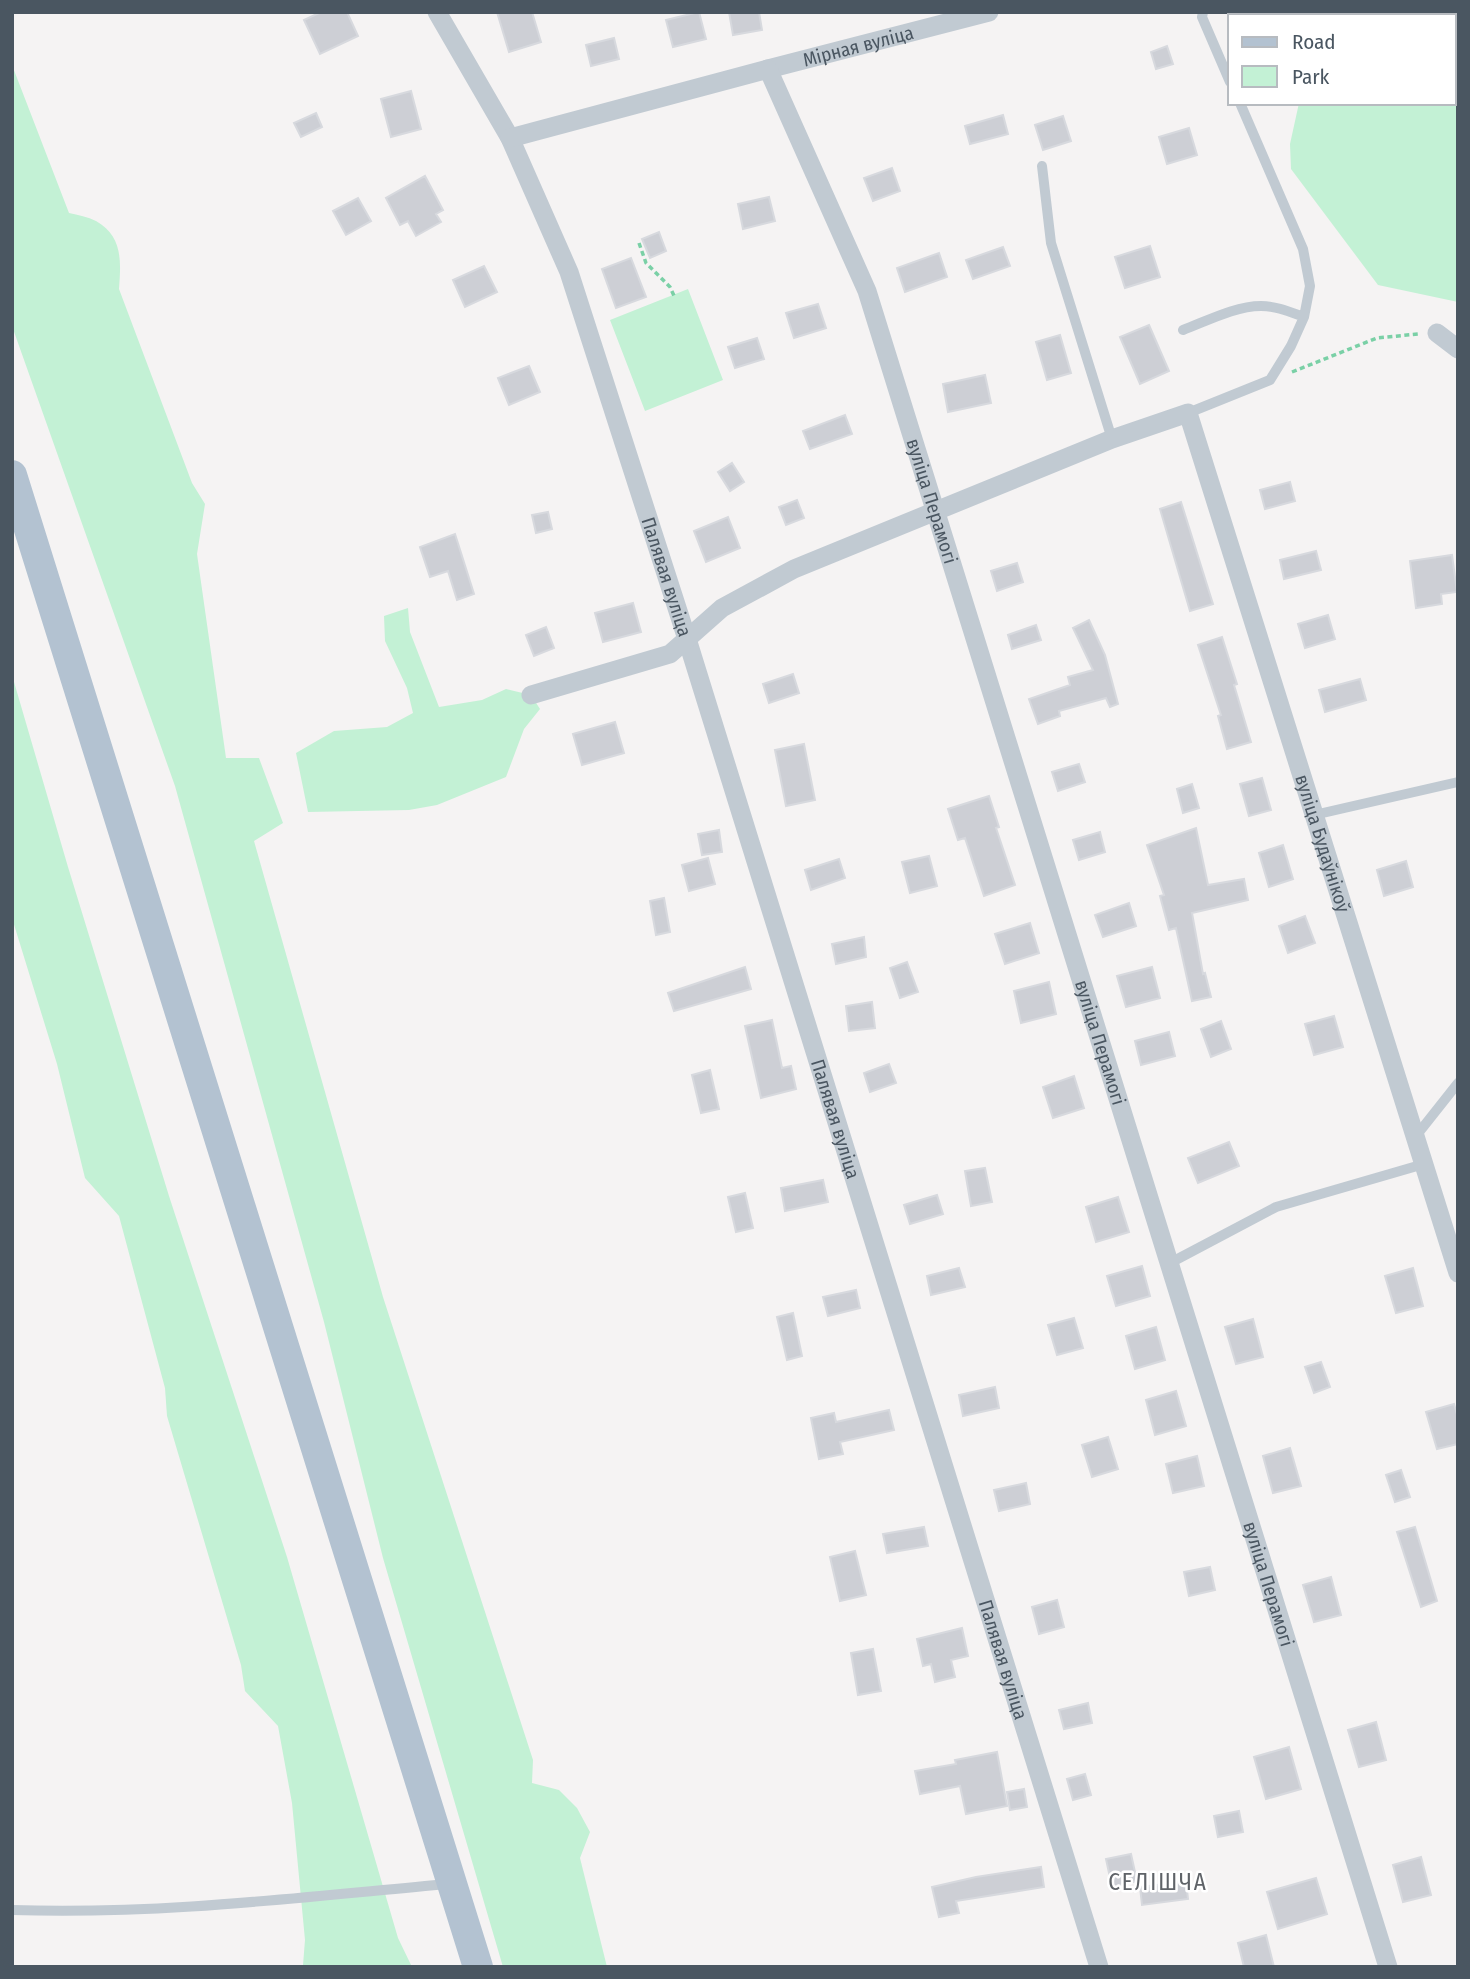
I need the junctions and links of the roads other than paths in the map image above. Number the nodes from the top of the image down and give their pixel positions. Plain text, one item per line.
1 (437, 12) edge
2 (989, 12) edge
3 (1203, 12) edge
4 (768, 69) junction
5 (1228, 77) edge
6 (1241, 105) edge
7 (510, 138) junction
8 (1042, 166) dead end
9 (1304, 317) junction
10 (1183, 330) dead end
11 (1437, 333) road end
12 (1458, 349) edge
13 (1188, 413) junction
14 (1112, 439) junction
15 (12, 475) edge
16 (937, 512) junction
17 (687, 639) junction
18 (531, 695) dead end
19 (1458, 782) edge
20 (1314, 815) junction
21 (1458, 1083) edge
22 (1415, 1136) junction
23 (1424, 1164) junction
24 (1170, 1263) junction
25 (1458, 1273) edge
26 (452, 1884) junction
27 (12, 1910) edge
28 (478, 1967) edge
29 (1099, 1967) edge
30 (1388, 1967) edge

1 - 7 street, Палявая вуліца
2 - 4 street, Мірная вуліца
3 - 5 lane
4 - 7 street, Мірная вуліца
4 - 16 street, вуліца Перамогі
6 - 9 lane
7 - 17 street, Палявая вуліца
8 - 14 lane
9 - 10 lane
9 - 13 lane
11 - 12 street
13 - 14 street
13 - 20 street, вуліца Будаўнікоў
14 - 16 street
15 - 26 main road
16 - 17 street
16 - 24 street, вуліца Перамогі
17 - 18 street
17 - 29 street, Палявая вуліца
19 - 20 lane
20 - 22 street, вуліца Будаўнікоў
21 - 22 lane
22 - 23 street, вуліца Будаўнікоў
23 - 24 lane
23 - 25 street, вуліца Будаўнікоў
24 - 30 street, вуліца Перамогі
26 - 27 lane
26 - 28 main road

